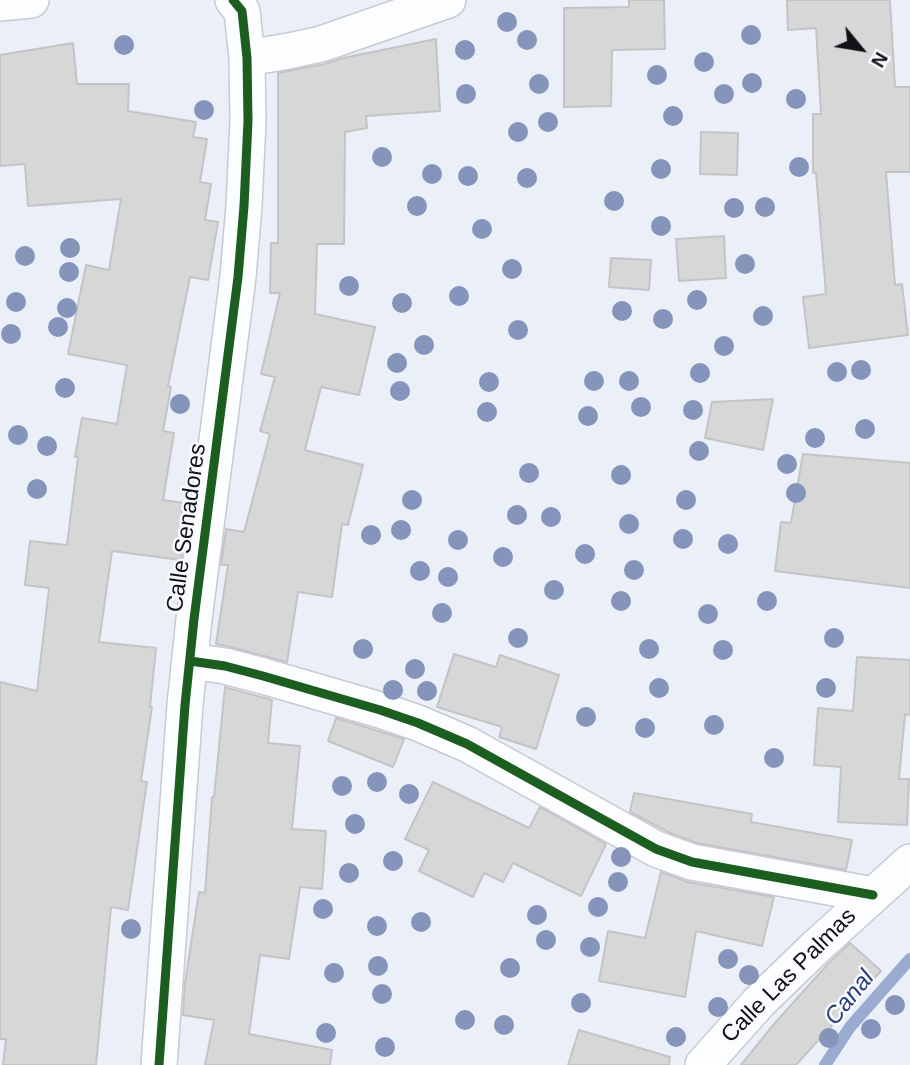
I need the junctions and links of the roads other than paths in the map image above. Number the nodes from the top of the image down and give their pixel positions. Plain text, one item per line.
1 (31, 0) edge
2 (233, 0) edge
3 (448, 0) edge
4 (0, 3) edge
5 (247, 58) junction
6 (190, 661) junction
7 (910, 862) edge
8 (873, 895) junction
9 (159, 1065) edge
10 (703, 1065) edge

1 - 4 street
2 - 5 street, Calle Senadores
3 - 5 street
5 - 6 street, Calle Senadores
6 - 8 street
6 - 9 street, Calle Senadores
7 - 8 street, Calle Las Palmas
8 - 10 street, Calle Las Palmas

